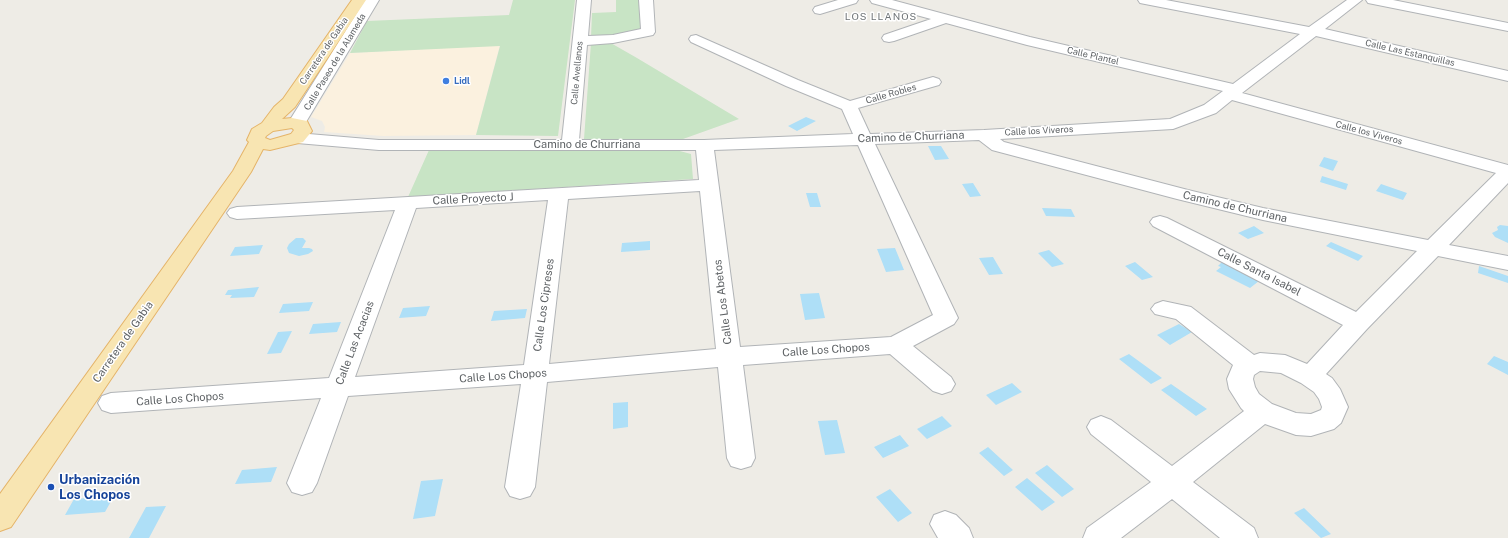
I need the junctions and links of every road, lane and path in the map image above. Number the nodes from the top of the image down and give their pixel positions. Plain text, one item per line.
1 (359, 0) edge
2 (372, 0) edge
3 (584, 0) edge
4 (646, 0) edge
5 (851, 0) edge
6 (877, 0) edge
7 (1146, 0) edge
8 (1355, 0) edge
9 (1373, 0) edge
10 (820, 10) dead end
11 (964, 12) dead end
12 (948, 20) junction
13 (1508, 27) edge
14 (1312, 31) junction
15 (889, 38) dead end
16 (696, 39) dead end
17 (580, 41) junction
18 (1508, 76) edge
19 (933, 82) dead end
20 (1232, 92) junction
21 (289, 102) junction
22 (849, 106) junction
23 (268, 127) junction
24 (295, 128) junction
25 (984, 135) junction
26 (863, 139) junction
27 (258, 142) junction
28 (278, 144) junction
29 (570, 145) junction
30 (704, 145) junction
31 (246, 166) junction
32 (1508, 172) edge
33 (709, 185) junction
34 (559, 194) junction
35 (408, 203) junction
36 (236, 213) dead end
37 (1160, 222) dead end
38 (1433, 249) junction
39 (1508, 264) edge
40 (1163, 309) dead end
41 (1359, 323) junction
42 (895, 345) junction
43 (729, 357) junction
44 (1250, 365) junction
45 (535, 374) junction
46 (1310, 376) junction
47 (942, 384) dead end
48 (338, 388) junction
49 (111, 403) dead end
50 (1263, 411) junction
51 (1101, 427) dead end
52 (741, 458) dead end
53 (302, 483) dead end
54 (1172, 483) junction
55 (520, 487) dead end
56 (0, 518) edge
57 (1098, 538) edge
58 (1243, 538) edge

1 - 21 main road, Carretera de Gabia
2 - 24 street, Calle Paseo de la Alameda
3 - 17 street, Calle Avellanos
4 - 17 street
5 - 10 street
6 - 12 street, Calle Plantel
7 - 14 street, Calle Las Estanquillas
8 - 14 street, Calle los Viveros
9 - 13 street
11 - 12 street
12 - 15 street
12 - 20 street, Calle Plantel
14 - 18 street, Calle Las Estanquillas
14 - 20 street, Calle los Viveros
16 - 22 street
17 - 29 street, Calle Avellanos
19 - 22 street, Calle Robles
20 - 25 street, Calle los Viveros
20 - 32 street, Calle los Viveros
21 - 23 main road, Carretera de Gabia
21 - 24 main road
22 - 26 street, Calle Los Chopos
23 - 24 main road
23 - 27 main road, Carretera de Gabia
24 - 28 main road
24 - 29 street, Camino de Churriana
25 - 26 street, Camino de Churriana
25 - 38 street, Camino de Churriana
26 - 30 street, Camino de Churriana
26 - 42 street, Calle Los Chopos
27 - 28 main road
27 - 31 main road, Carretera de Gabia
28 - 31 main road, Carretera de Gabia
29 - 30 street, Camino de Churriana
30 - 33 street, Calle Los Abetos
31 - 56 main road, Carretera de Gabia
32 - 38 street
33 - 34 street, Calle Proyecto J
33 - 43 street, Calle Los Abetos
34 - 35 street, Calle Proyecto J
34 - 45 street, Calle Los Cipreses
35 - 36 street, Calle Proyecto J
35 - 48 street, Calle Las Acacias
37 - 41 street, Calle Santa Isabel
38 - 39 street, Camino de Churriana
38 - 41 street
40 - 44 street
41 - 46 street
42 - 43 street, Calle Los Chopos
42 - 47 street
43 - 45 street, Calle Los Chopos
43 - 52 street, Calle Los Abetos
44 - 46 street
44 - 50 street
45 - 48 street, Calle Los Chopos
45 - 55 street, Calle Los Cipreses
46 - 50 street
48 - 49 street, Calle Los Chopos
48 - 53 street, Calle Las Acacias
50 - 54 street
51 - 54 street
54 - 57 street
54 - 58 street

